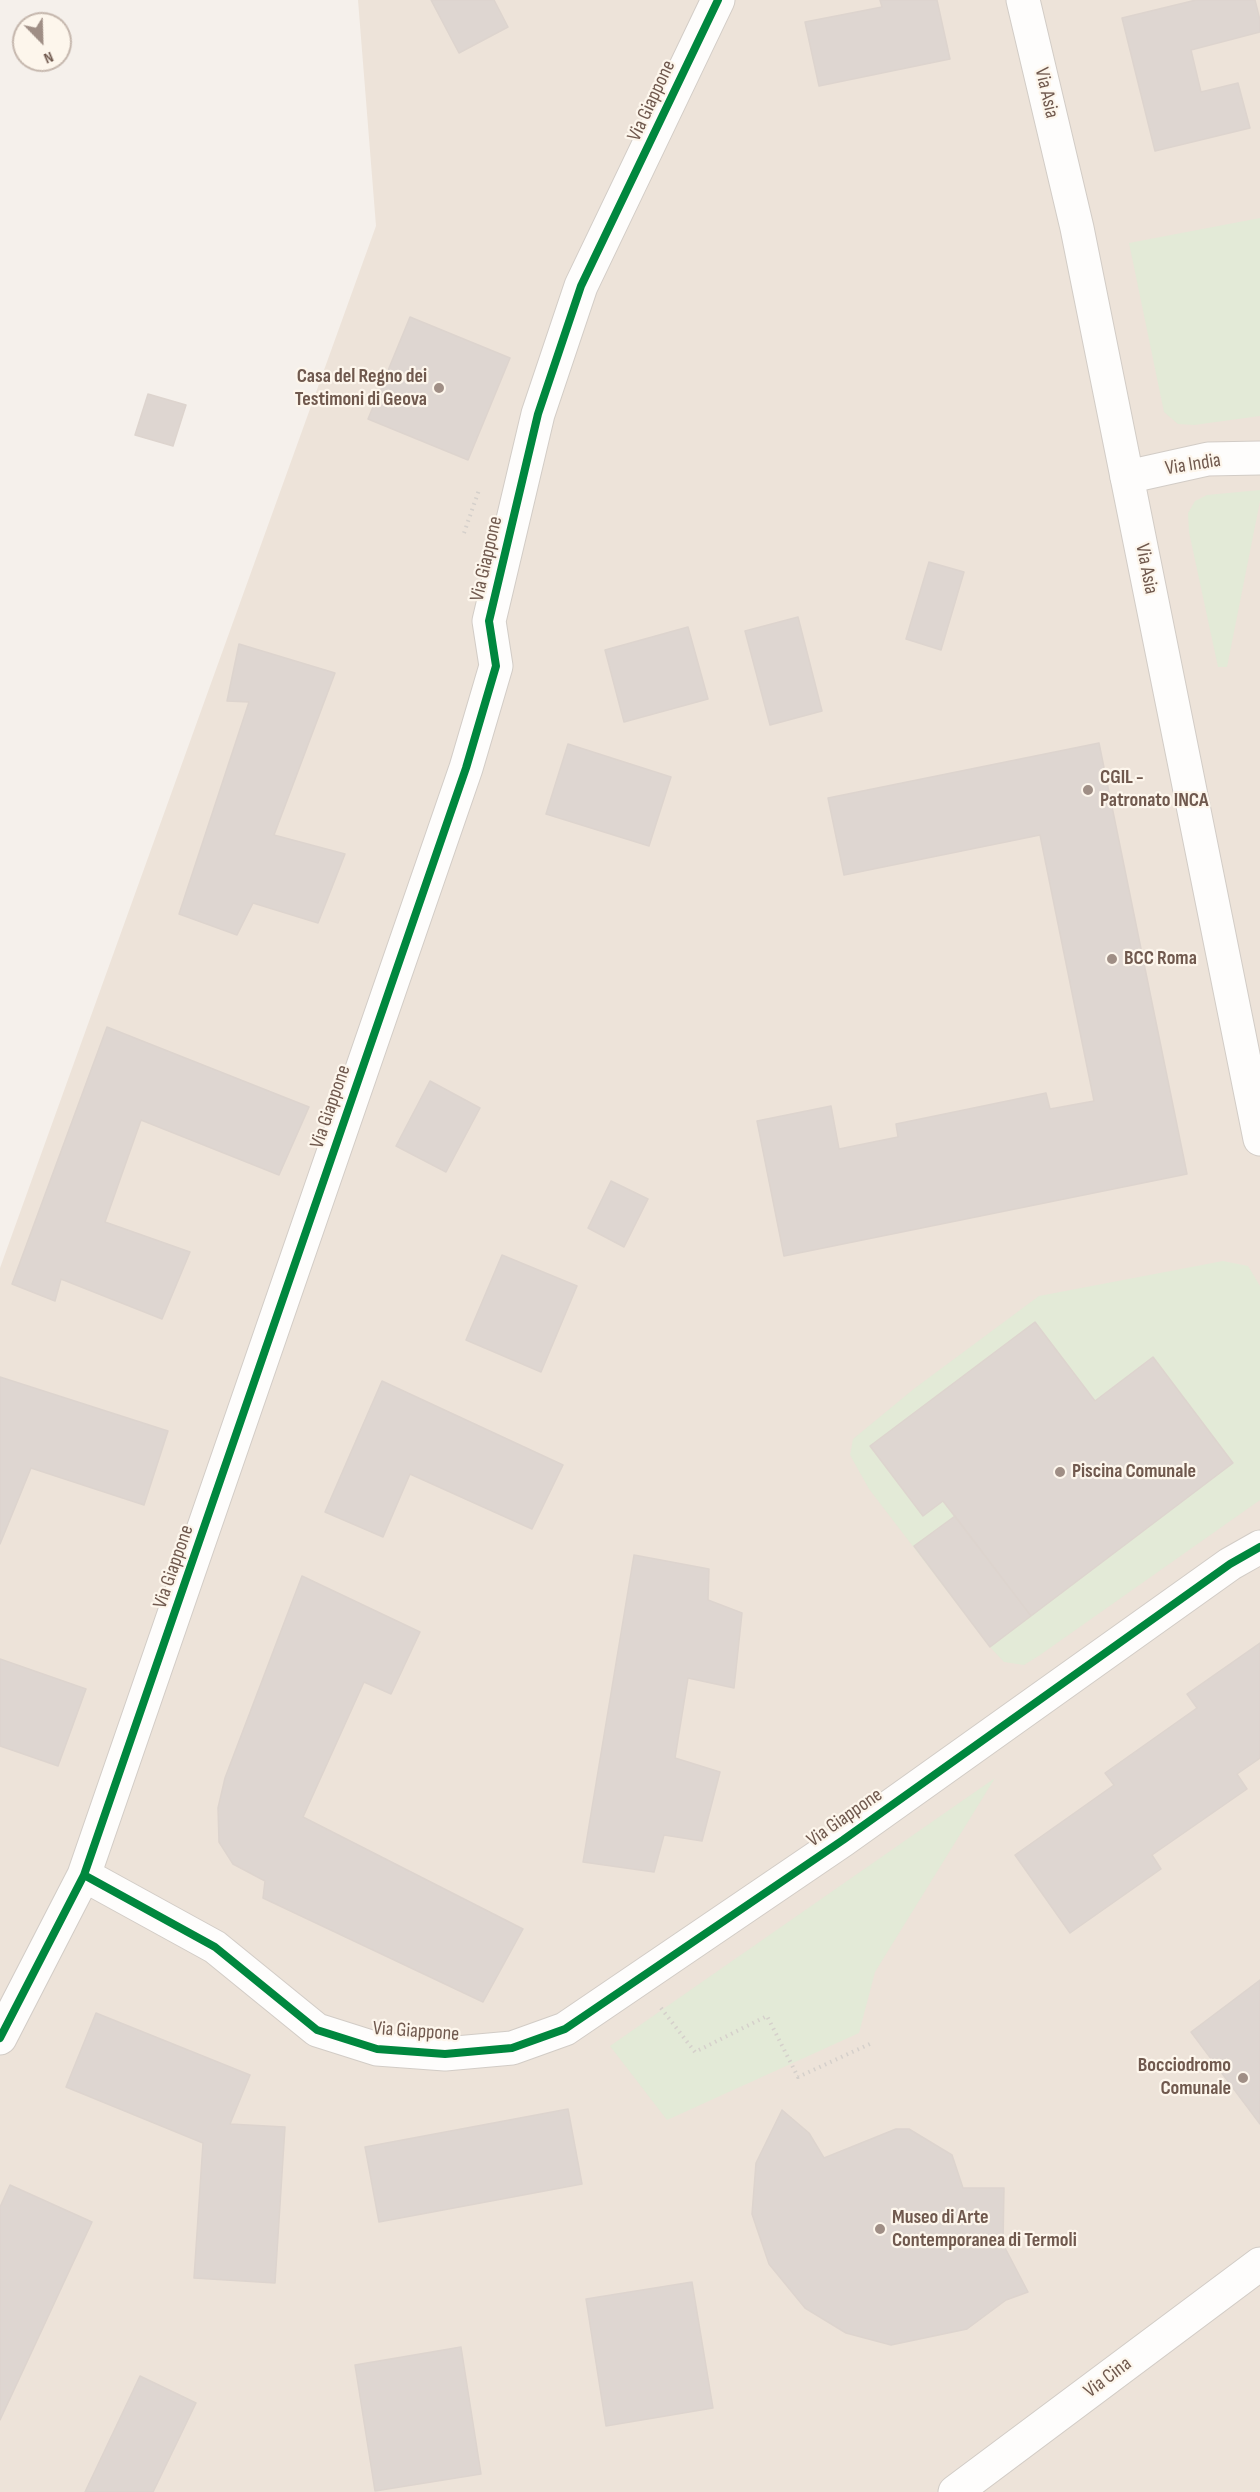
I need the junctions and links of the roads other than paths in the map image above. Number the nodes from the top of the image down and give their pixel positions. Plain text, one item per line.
1 (718, 0) edge
2 (1023, 0) edge
3 (1260, 458) edge
4 (1127, 477) junction
5 (1260, 1139) edge
6 (1260, 1548) edge
7 (1245, 1561) edge
8 (84, 1875) junction
9 (0, 2038) edge
10 (1260, 2264) edge
11 (956, 2492) edge

1 - 8 street, Via Giappone
2 - 4 street, Via Asia
3 - 4 street, Via India
4 - 5 street, Via Asia
6 - 7 street, Via Giappone
7 - 8 street, Via Giappone
8 - 9 street
10 - 11 street, Via Cina

